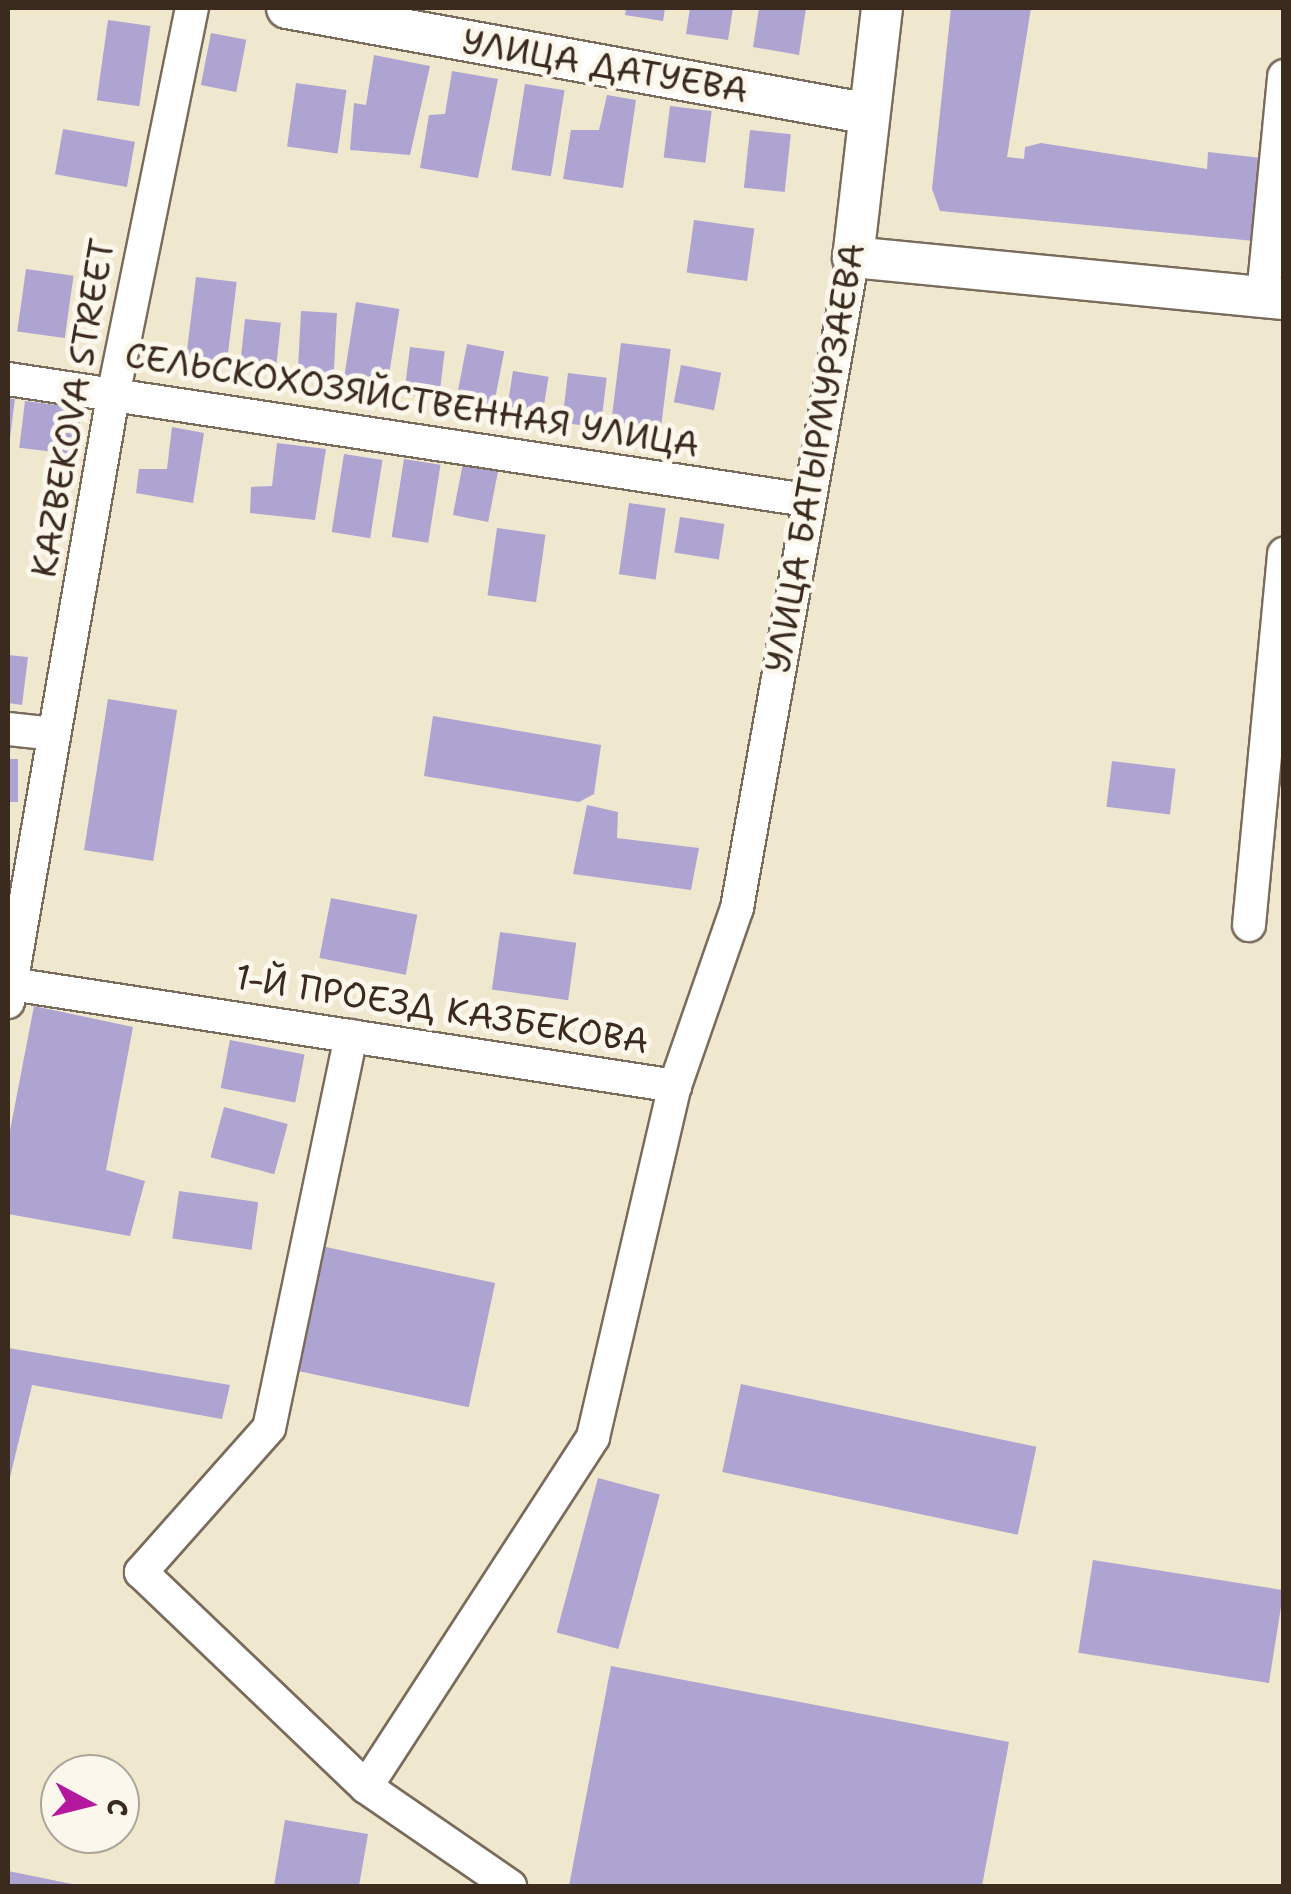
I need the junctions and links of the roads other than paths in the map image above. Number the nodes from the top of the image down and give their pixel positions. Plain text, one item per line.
1 (192, 8) edge
2 (288, 8) edge
3 (882, 8) edge
4 (1284, 76) edge
5 (864, 113) junction
6 (853, 257) junction
7 (1273, 298) edge
8 (8, 378) edge
9 (113, 396) junction
10 (806, 500) junction
11 (1284, 554) edge
12 (8, 729) edge
13 (54, 734) junction
14 (737, 908) joint
15 (1249, 925) dead end
16 (9, 993) edge
17 (352, 1036) junction
18 (674, 1086) junction
19 (366, 1787) junction
20 (510, 1886) edge

1 - 9 street, KAZBEKOVA STREET
2 - 5 street, УЛИЦА ДАТУЕВА
3 - 5 street, УЛИЦА БАТЫРМУРЗАЕВА
4 - 7 street
5 - 6 street, УЛИЦА БАТЫРМУРЗАЕВА
6 - 7 street
6 - 10 street, УЛИЦА БАТЫРМУРЗАЕВА
8 - 9 street, СЕЛЬСКОХОЗЯЙСТВЕННАЯ УЛИЦА
9 - 10 street, СЕЛЬСКОХОЗЯЙСТВЕННАЯ УЛИЦА
9 - 13 street, KAZBEKOVA STREET
10 - 14 street, УЛИЦА БАТЫРМУРЗАЕВА
11 - 15 street
12 - 13 street
13 - 16 street, KAZBEKOVA STREET
14 - 18 street, 1-Й ПРОЕЗД КАЗБЕКОВА
16 - 17 street, 1-Й ПРОЕЗД КАЗБЕКОВА
17 - 18 street, 1-Й ПРОЕЗД КАЗБЕКОВА
17 - 19 street
18 - 19 street
19 - 20 street

